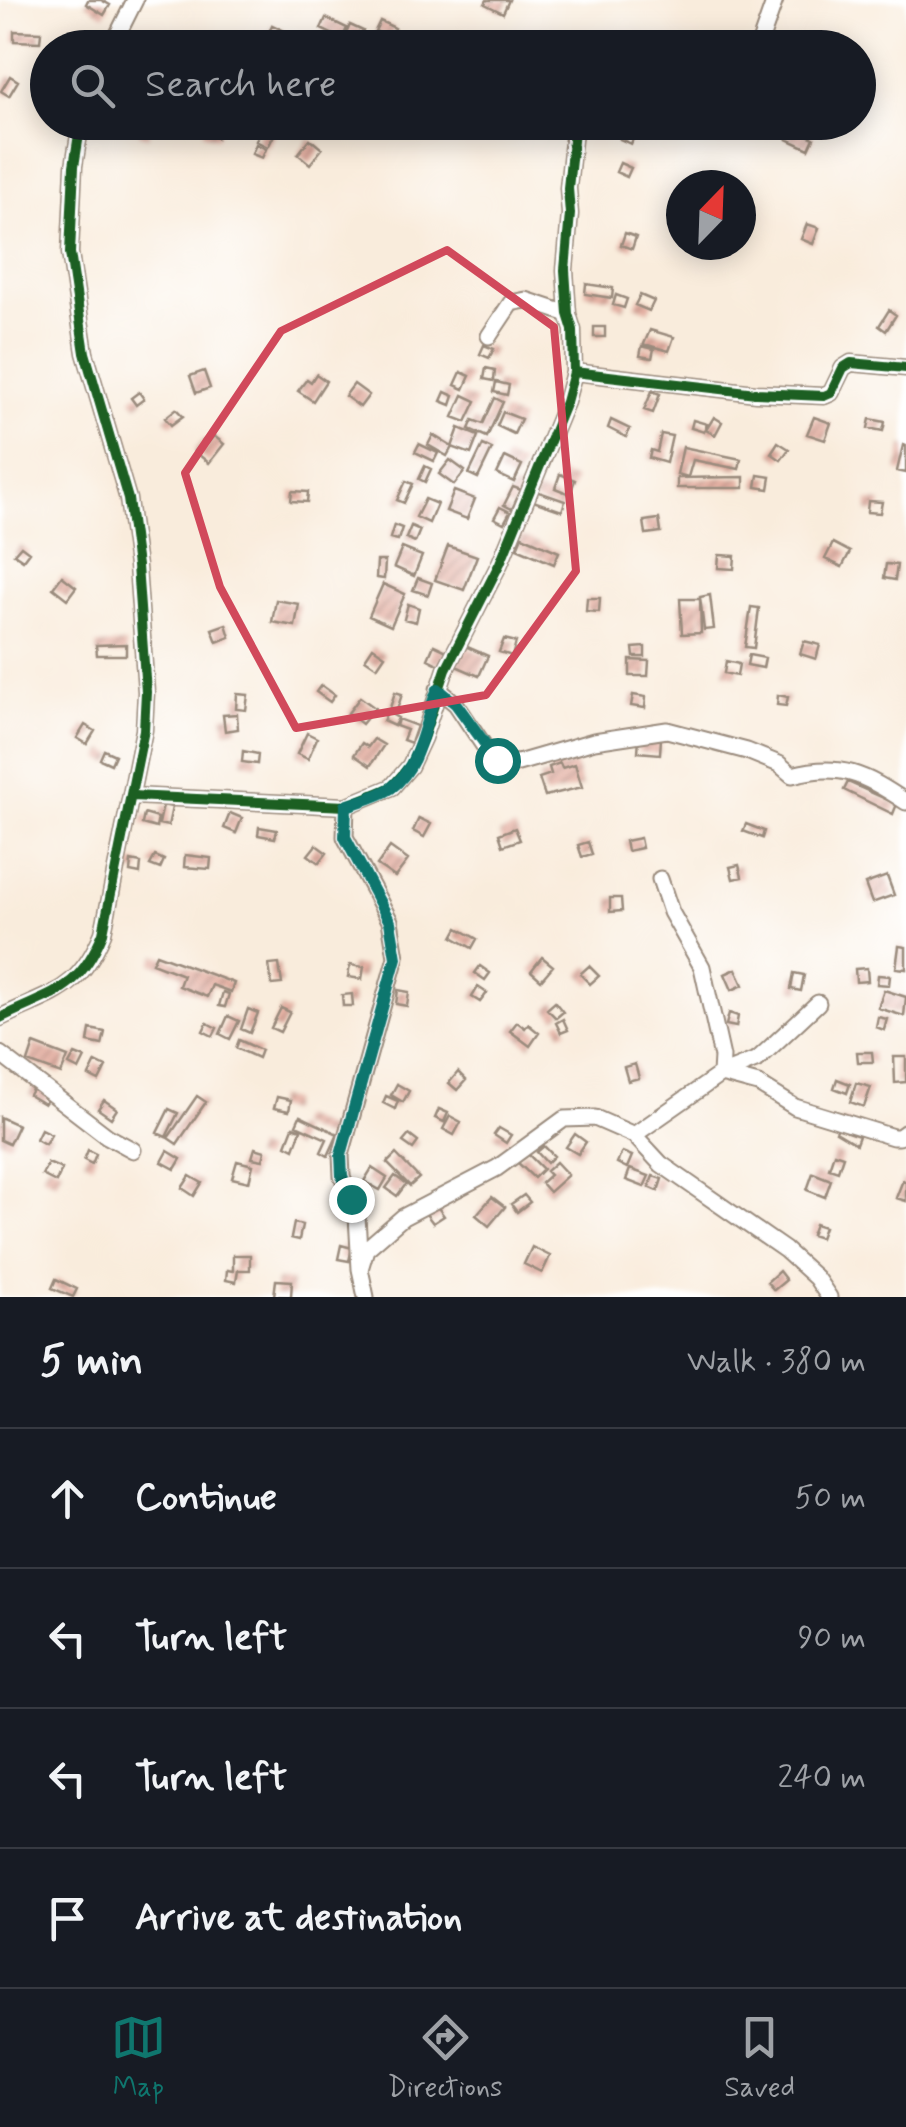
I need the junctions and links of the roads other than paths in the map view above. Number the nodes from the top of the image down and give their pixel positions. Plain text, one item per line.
1 (135, 0) edge
2 (775, 0) edge
3 (119, 30) edge
4 (764, 30) edge
5 (78, 140) edge
6 (574, 140) edge
7 (568, 314) junction
8 (489, 336) dead end
9 (906, 368) edge
10 (574, 372) junction
11 (438, 689) junction
12 (132, 796) junction
13 (906, 802) edge
14 (346, 806) junction
15 (660, 880) dead end
16 (818, 1003) dead end
17 (0, 1018) edge
18 (0, 1054) edge
19 (721, 1074) junction
20 (906, 1132) edge
21 (634, 1134) junction
22 (133, 1150) dead end
23 (360, 1269) junction
24 (366, 1297) edge
25 (829, 1297) edge

1 - 3 street
2 - 4 street
5 - 12 street
6 - 7 street
7 - 8 street
7 - 10 street
9 - 10 street
10 - 11 street
11 - 13 street
11 - 14 street
12 - 14 street
12 - 17 street
14 - 23 street
15 - 19 street
16 - 19 street
18 - 22 street
19 - 20 street
19 - 21 street
21 - 23 street
21 - 25 street
23 - 24 street

